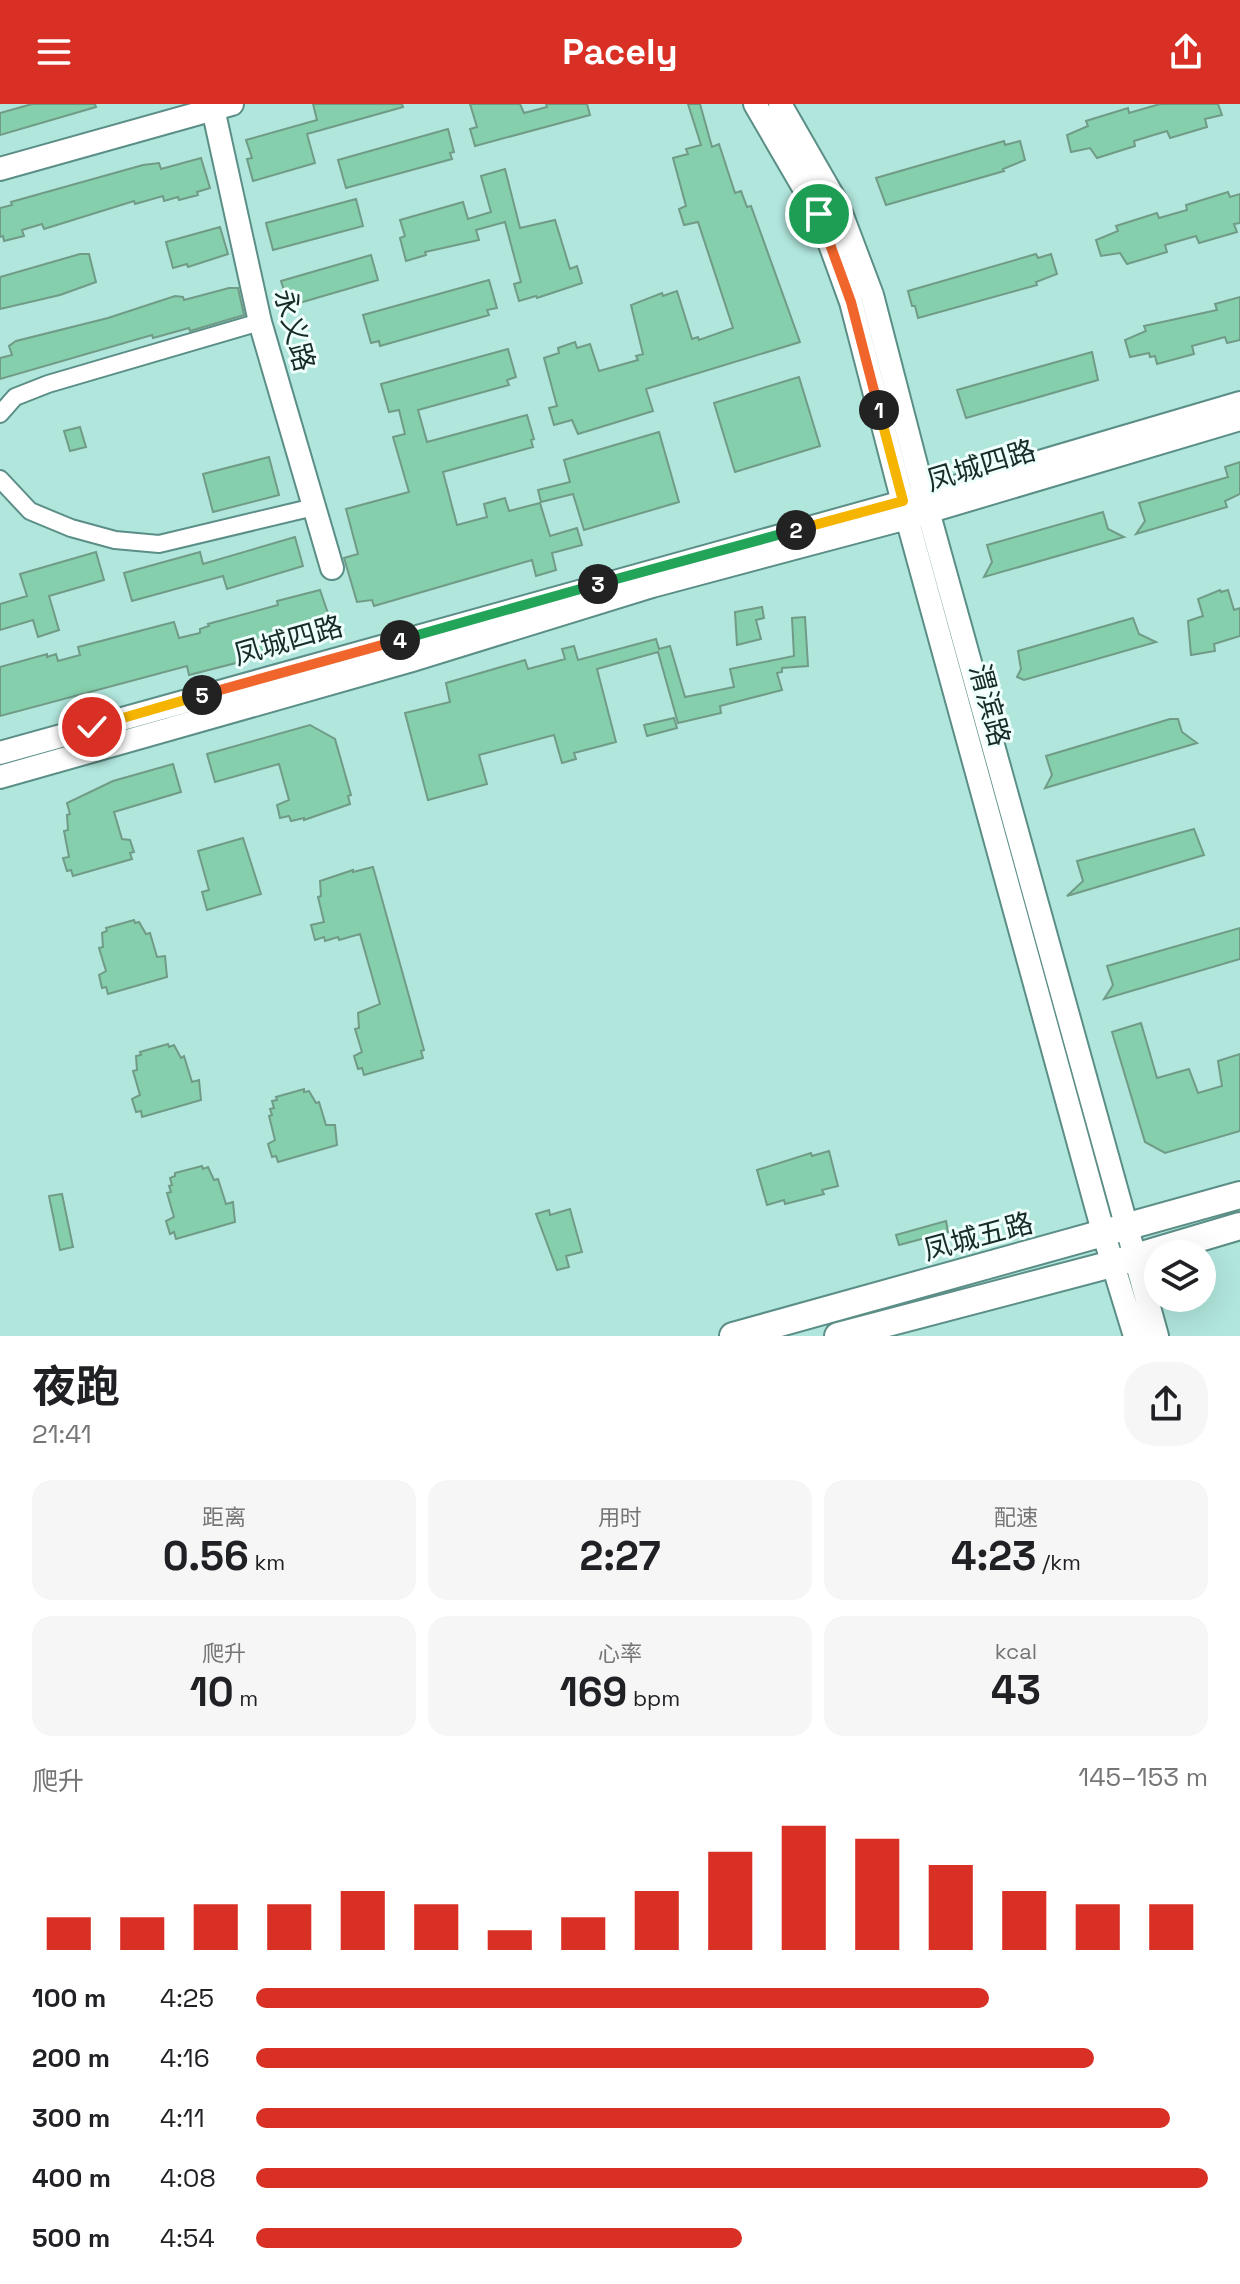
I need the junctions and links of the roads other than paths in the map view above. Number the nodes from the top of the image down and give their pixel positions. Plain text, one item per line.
1 (755, 104) edge
2 (780, 104) edge
3 (219, 106) edge
4 (0, 169) edge
5 (260, 322) junction
6 (1240, 403) edge
7 (0, 414) edge
8 (1240, 419) edge
9 (0, 479) edge
10 (314, 507) junction
11 (915, 507) junction
12 (332, 568) dead end
13 (0, 753) edge
14 (0, 777) edge
15 (1240, 1195) edge
16 (1240, 1226) edge
17 (1115, 1232) junction
18 (1124, 1261) junction
19 (733, 1336) edge
20 (838, 1336) edge
21 (1135, 1336) edge
22 (1157, 1336) edge

1 - 11 street, 渭滨路
2 - 11 street, 渭滨路
3 - 4 street
3 - 5 street, 永义路
5 - 7 street
5 - 10 street, 永义路
6 - 11 street, 凤城四路
8 - 11 street, 凤城四路
9 - 10 street
10 - 12 street, 永义路
11 - 13 street, 凤城四路
11 - 14 street, 凤城四路
11 - 17 street, 渭滨路
15 - 17 main road, 凤城五路
16 - 18 main road
17 - 18 street, 渭滨路
17 - 19 main road, 凤城五路
18 - 20 main road
18 - 21 street, 渭滨路
18 - 22 street, 渭滨路

